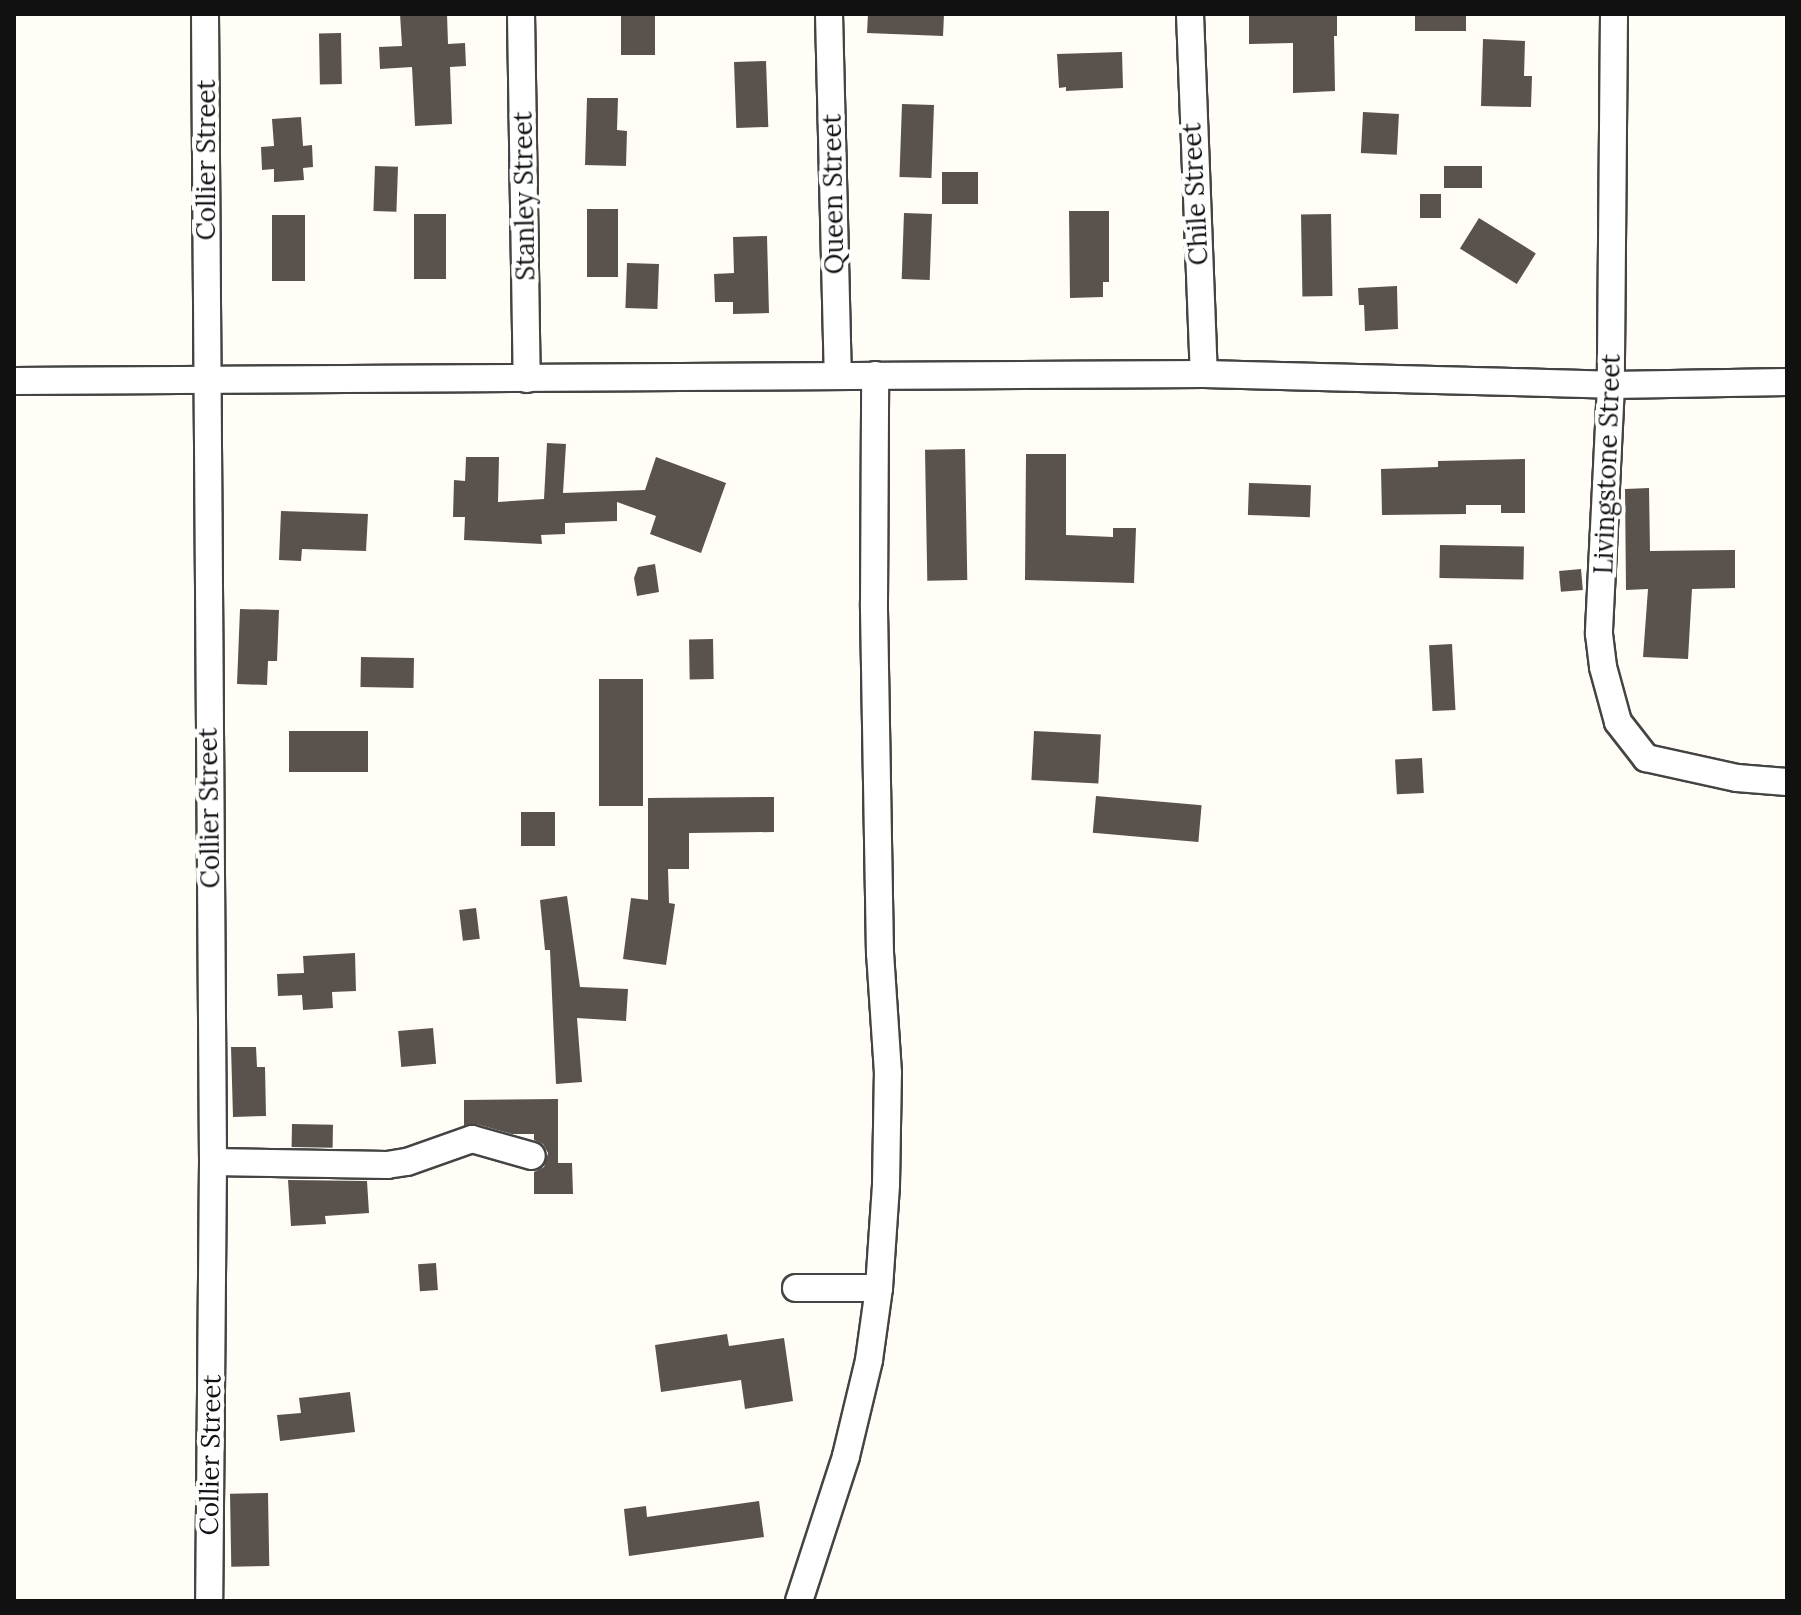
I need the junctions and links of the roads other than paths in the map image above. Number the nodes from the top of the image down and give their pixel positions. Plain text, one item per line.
1 (205, 14) edge
2 (521, 14) edge
3 (829, 14) edge
4 (1190, 14) edge
5 (1614, 14) edge
6 (1204, 374) junction
7 (838, 375) junction
8 (875, 375) junction
9 (208, 379) junction
10 (527, 379) junction
11 (14, 381) edge
12 (1787, 382) edge
13 (1611, 385) junction
14 (1787, 782) edge
15 (532, 1156) dead end
16 (213, 1162) junction
17 (796, 1288) dead end
18 (879, 1288) junction
19 (209, 1601) edge
20 (799, 1601) edge

1 - 9 street, Collier Street
2 - 10 street, Stanley Street
3 - 7 street, Queen Street
4 - 6 street, Chile Street
5 - 13 street, Livingstone Street
6 - 8 street
6 - 13 street
7 - 8 street
7 - 10 street
8 - 18 street
9 - 10 street
9 - 11 street
9 - 16 street, Collier Street
12 - 13 street
13 - 14 street, Livingstone Street
15 - 16 street
16 - 19 street, Collier Street
17 - 18 street
18 - 20 street

